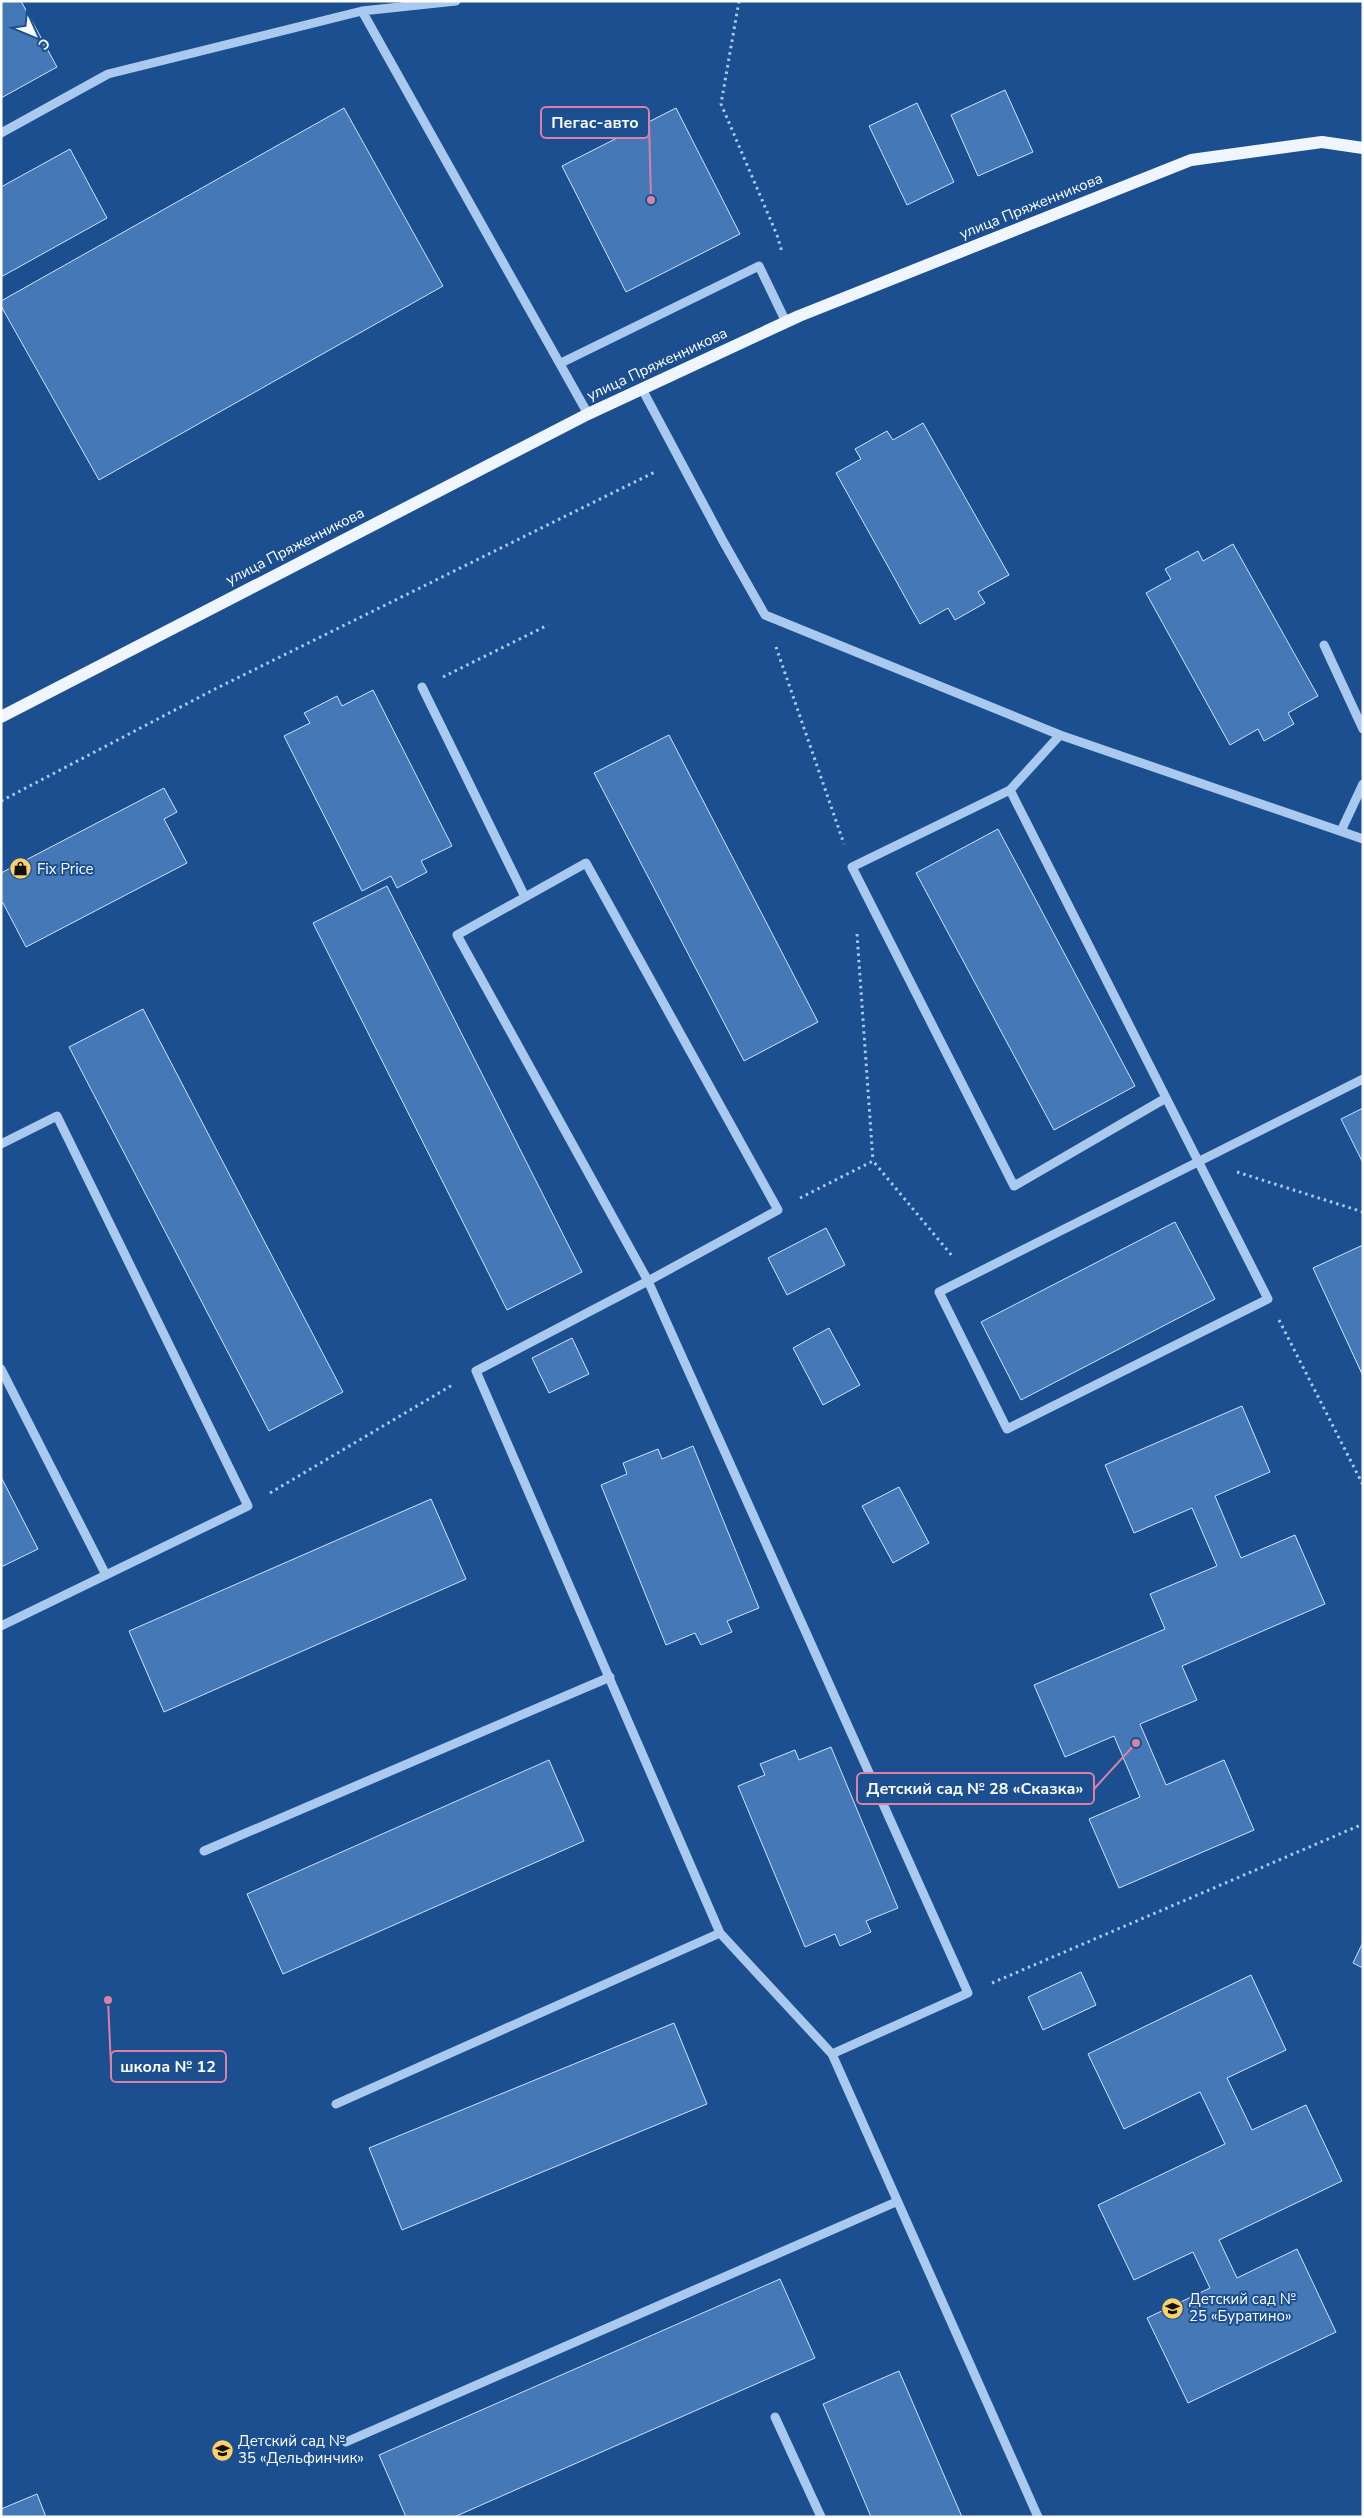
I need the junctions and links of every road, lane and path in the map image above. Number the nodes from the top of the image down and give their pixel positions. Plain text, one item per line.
1 (456, 1) edge
2 (739, 1) edge
3 (362, 11) junction
4 (1, 134) edge
5 (1363, 148) edge
6 (784, 262) dead end
7 (786, 322) junction
8 (561, 363) junction
9 (642, 389) junction
10 (588, 414) junction
11 (680, 460) junction
12 (765, 615) junction
13 (548, 625) dead end
14 (1324, 646) dead end
15 (422, 687) joint
16 (1, 716) edge
17 (1363, 729) edge
18 (1060, 735) junction
19 (1363, 784) edge
20 (1010, 790) junction
21 (1, 801) edge
22 (1341, 832) junction
23 (1363, 839) edge
24 (852, 868) junction
25 (524, 897) junction
26 (856, 926) dead end
27 (1363, 1079) edge
28 (1166, 1098) junction
29 (1, 1144) edge
30 (1199, 1159) junction
31 (872, 1161) junction
32 (778, 1210) junction
33 (1363, 1212) edge
34 (971, 1277) junction
35 (648, 1281) junction
36 (1268, 1299) junction
37 (1, 1369) edge
38 (476, 1371) junction
39 (1363, 1485) edge
40 (248, 1506) junction
41 (106, 1575) junction
42 (1, 1626) edge
43 (610, 1678) junction
44 (1363, 1824) edge
45 (204, 1851) dead end
46 (720, 1933) junction
47 (968, 1993) junction
48 (832, 2054) junction
49 (336, 2104) dead end
50 (896, 2202) junction
51 (775, 2417) dead end
52 (346, 2442) dead end
53 (821, 2517) edge
54 (1038, 2517) edge

1 - 3 lane
2 - 6 path
3 - 4 lane
3 - 8 lane
5 - 7 main road, улица Пряженникова
7 - 8 lane
7 - 9 main road, улица Пряженникова
8 - 10 lane
9 - 10 main road, улица Пряженникова
9 - 11 lane
10 - 16 main road, улица Пряженникова
11 - 12 lane
11 - 21 path
12 - 18 lane
12 - 24 path
13 - 15 path
14 - 17 lane
15 - 25 lane
18 - 20 lane
18 - 22 lane
19 - 22 lane
20 - 24 lane
20 - 28 lane
22 - 23 lane
24 - 28 lane
25 - 32 lane
25 - 35 lane
26 - 31 path
27 - 30 lane
28 - 30 lane
29 - 40 lane
30 - 33 path
30 - 34 lane
30 - 36 lane
31 - 32 path
31 - 34 path
32 - 35 lane
34 - 36 lane
35 - 38 lane
35 - 47 lane
36 - 39 path
37 - 41 lane
38 - 40 path
38 - 43 lane
40 - 41 lane
41 - 42 lane
43 - 45 lane
43 - 46 lane
44 - 47 path
46 - 48 lane
46 - 49 lane
47 - 48 lane
48 - 50 lane
50 - 52 lane
50 - 54 lane
51 - 53 lane

